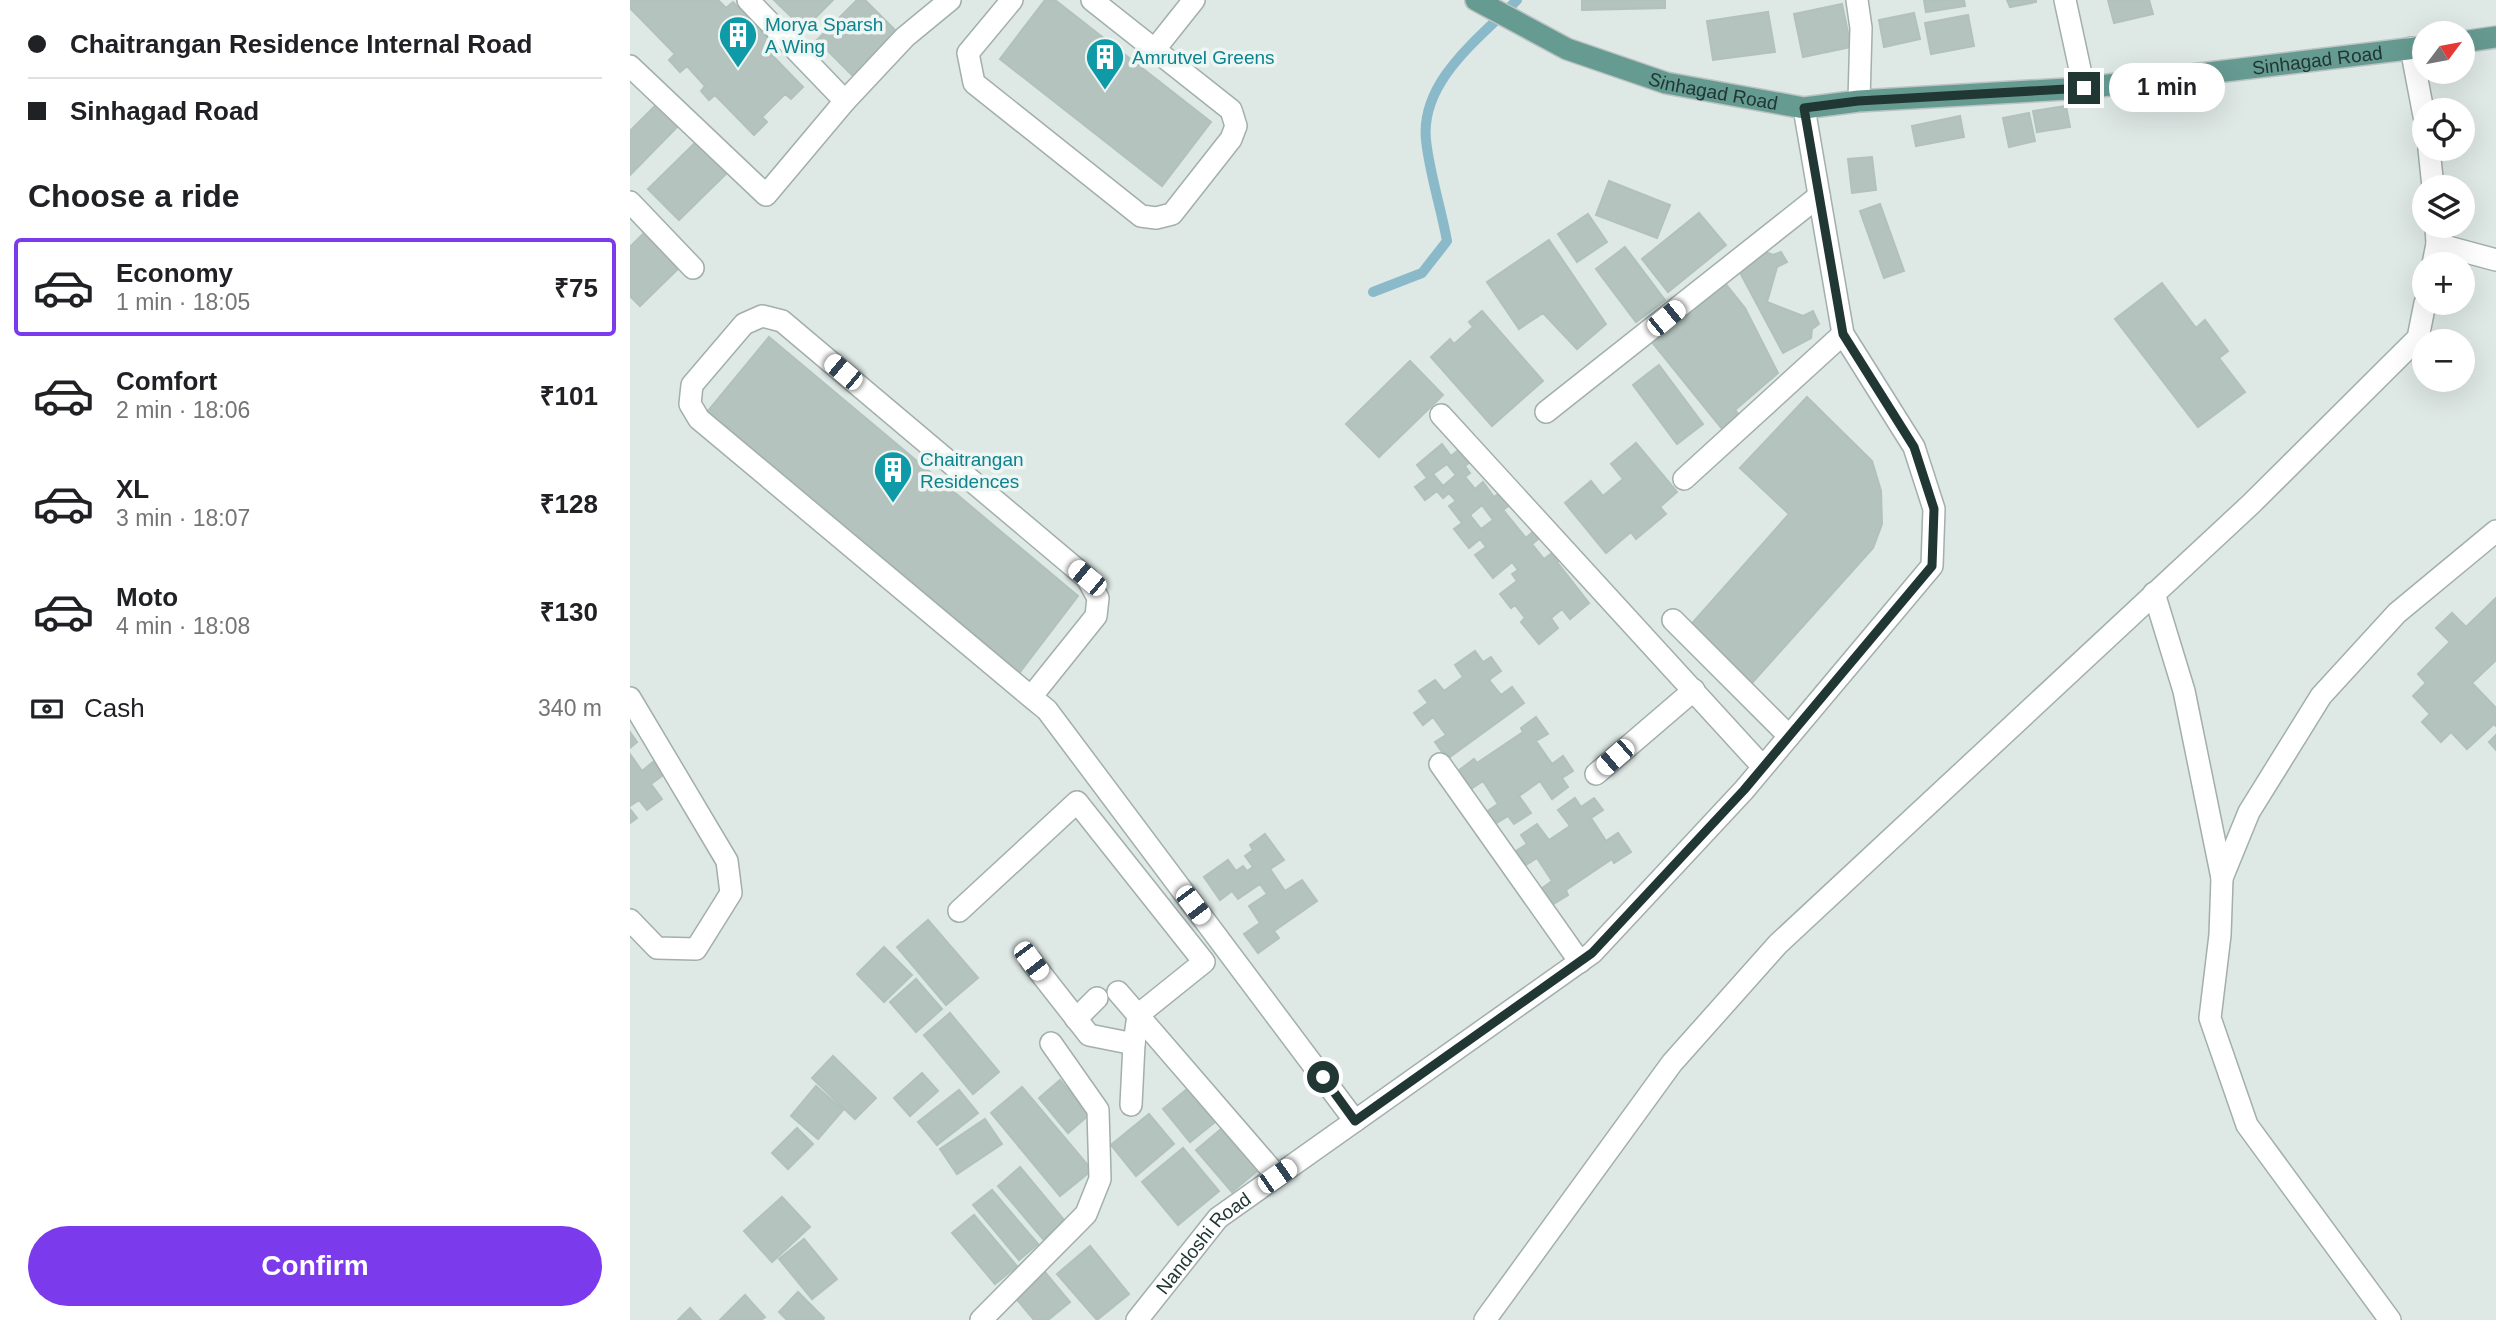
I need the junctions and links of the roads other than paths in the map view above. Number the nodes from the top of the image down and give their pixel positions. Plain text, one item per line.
1 (748, 0) edge
2 (950, 0) edge
3 (1012, 0) edge
4 (1092, 0) edge
5 (1194, 0) edge
6 (1476, 0) edge
7 (1857, 0) edge
8 (2065, 0) edge
9 (2496, 37) edge
10 (2475, 40) edge
11 (1155, 48) junction
12 (2412, 49) edge
13 (630, 66) edge
14 (2084, 88) junction
15 (1858, 101) junction
16 (845, 102) junction
17 (1804, 108) junction
18 (1819, 196) junction
19 (630, 202) edge
20 (2435, 245) edge
21 (2496, 260) edge
22 (693, 268) dead end
23 (2423, 315) edge
24 (1843, 334) junction
25 (1546, 412) dead end
26 (1441, 415) dead end
27 (1684, 479) dead end
28 (2496, 531) edge
29 (2154, 593) junction
30 (1673, 620) dead end
31 (1694, 690) junction
32 (630, 698) edge
33 (1039, 704) junction
34 (1789, 736) junction
35 (1440, 764) dead end
36 (1763, 767) junction
37 (1596, 774) dead end
38 (2222, 878) junction
39 (959, 911) dead end
40 (630, 920) edge
41 (1031, 961) dead end
42 (1580, 961) junction
43 (1118, 992) dead end
44 (1097, 998) dead end
45 (1138, 1015) junction
46 (1076, 1019) junction
47 (1051, 1043) dead end
48 (1135, 1044) junction
49 (1131, 1105) dead end
50 (1355, 1121) junction
51 (1277, 1176) junction
52 (981, 1320) edge
53 (1137, 1320) edge
54 (1485, 1320) edge
55 (2390, 1320) edge

1 - 16 street
2 - 16 street
3 - 11 street
4 - 11 street
5 - 11 street
6 - 17 main road, Sinhagad Road
7 - 15 street
8 - 14 street
9 - 10 main road
12 - 14 main road, Sinhagad Road
13 - 16 street
14 - 15 main road, Sinhagad Road
15 - 17 main road, Sinhagad Road
17 - 18 street, Nandoshi Road
18 - 24 street, Nandoshi Road
18 - 25 street
19 - 22 street
20 - 21 street
23 - 29 street
24 - 27 street
24 - 34 street, Nandoshi Road
26 - 31 street
28 - 38 street
29 - 38 street
29 - 54 street
30 - 34 street
31 - 36 street
31 - 37 street
32 - 40 street
33 - 33 street
33 - 50 street
34 - 36 street, Nandoshi Road
35 - 42 street
36 - 42 street, Nandoshi Road
38 - 55 street
39 - 45 street
41 - 46 street
42 - 50 street, Nandoshi Road
43 - 45 street
44 - 46 street
45 - 48 street
45 - 51 street
46 - 48 street
47 - 52 street
48 - 49 street
50 - 51 street, Nandoshi Road
51 - 53 street, Nandoshi Road

